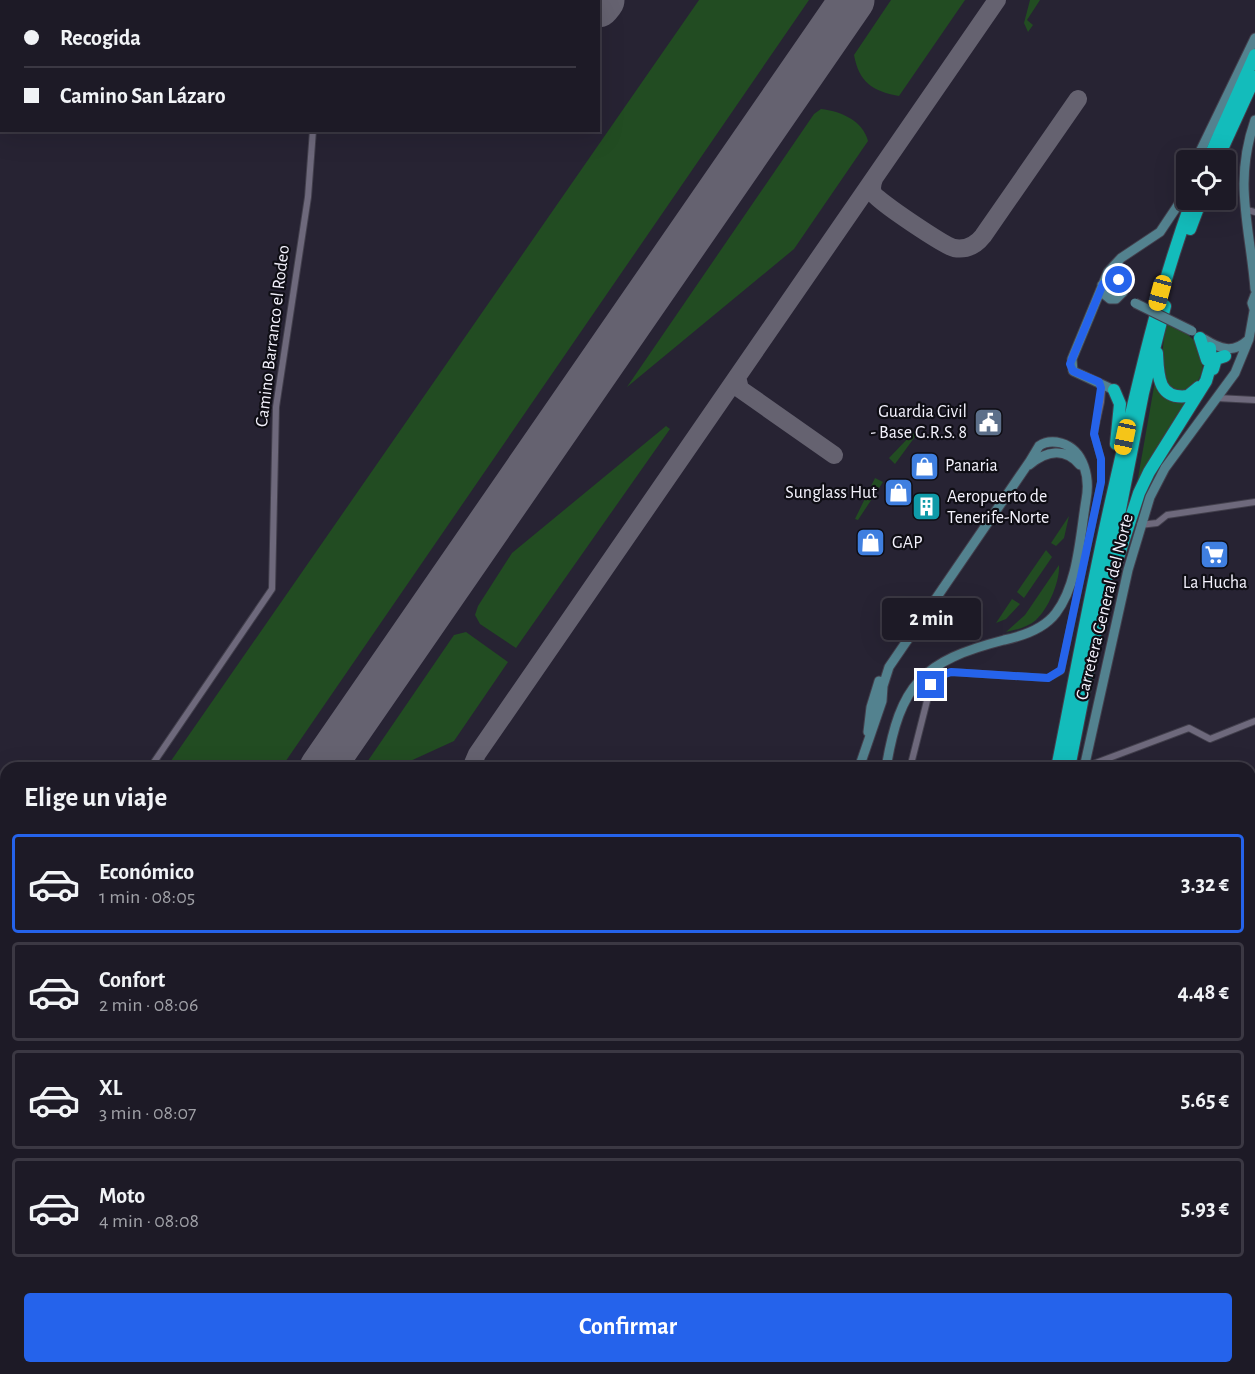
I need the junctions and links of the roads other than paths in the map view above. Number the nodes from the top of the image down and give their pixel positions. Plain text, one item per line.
1 (1255, 38) edge
2 (1255, 55) edge
3 (1255, 77) edge
4 (1255, 120) edge
5 (313, 132) edge
6 (1201, 150) edge
7 (1212, 150) edge
8 (1222, 150) edge
9 (1176, 208) edge
10 (1244, 208) junction
11 (1188, 210) edge
12 (1197, 210) edge
13 (1255, 212) edge
14 (1127, 255) junction
15 (1253, 257) edge
16 (1119, 280) junction
17 (1103, 284) junction
18 (1255, 289) edge
19 (1122, 294) junction
20 (1255, 295) edge
21 (1255, 311) edge
22 (1255, 329) edge
23 (1201, 338) junction
24 (1156, 339) junction
25 (1249, 339) junction
26 (1225, 356) junction
27 (1243, 357) junction
28 (1235, 373) junction
29 (1099, 382) junction
30 (1225, 388) junction
31 (1114, 390) junction
32 (1217, 398) junction
33 (1236, 399) junction
34 (1255, 400) edge
35 (1101, 402) junction
36 (1190, 412) junction
37 (1255, 502) edge
38 (1110, 503) junction
39 (1140, 525) junction
40 (1103, 598) junction
41 (901, 649) junction
42 (1255, 721) edge
43 (865, 748) junction
44 (154, 762) edge
45 (861, 762) edge
46 (888, 762) edge
47 (911, 762) edge
48 (1057, 762) edge
49 (1070, 762) edge
50 (1085, 762) edge
51 (1097, 762) edge

1 - 6 main road
2 - 7 highway
3 - 8 highway
4 - 10 main road
5 - 44 street, Camino Barranco el Rodeo
9 - 14 main road
10 - 13 street
10 - 15 main road
11 - 38 highway
12 - 24 highway
14 - 16 main road
14 - 17 main road
15 - 18 main road
16 - 17 main road
16 - 19 main road
17 - 19 main road
17 - 29 main road
19 - 23 main road, bridge
20 - 21 main road, Carretera General del Norte
21 - 25 main road, Carretera General del Norte
22 - 25 main road, Carretera General del Norte
23 - 24 highway
23 - 25 main road
23 - 26 main road
23 - 36 highway
24 - 40 highway
25 - 27 main road, Carretera General del Norte
26 - 27 main road
26 - 28 main road
26 - 36 highway
27 - 28 main road, Carretera General del Norte
28 - 30 main road, Carretera General del Norte
29 - 31 main road
29 - 35 street
30 - 32 main road, Carretera General del Norte
30 - 33 street
31 - 35 street
31 - 38 highway
32 - 33 street
32 - 39 main road, Carretera General del Norte
33 - 34 street
35 - 47 street
36 - 40 highway
37 - 39 street
38 - 48 highway
39 - 50 main road, Carretera General del Norte
40 - 49 highway
41 - 43 main road
41 - 43 main road
41 - 46 main road
42 - 51 street
43 - 45 main road

